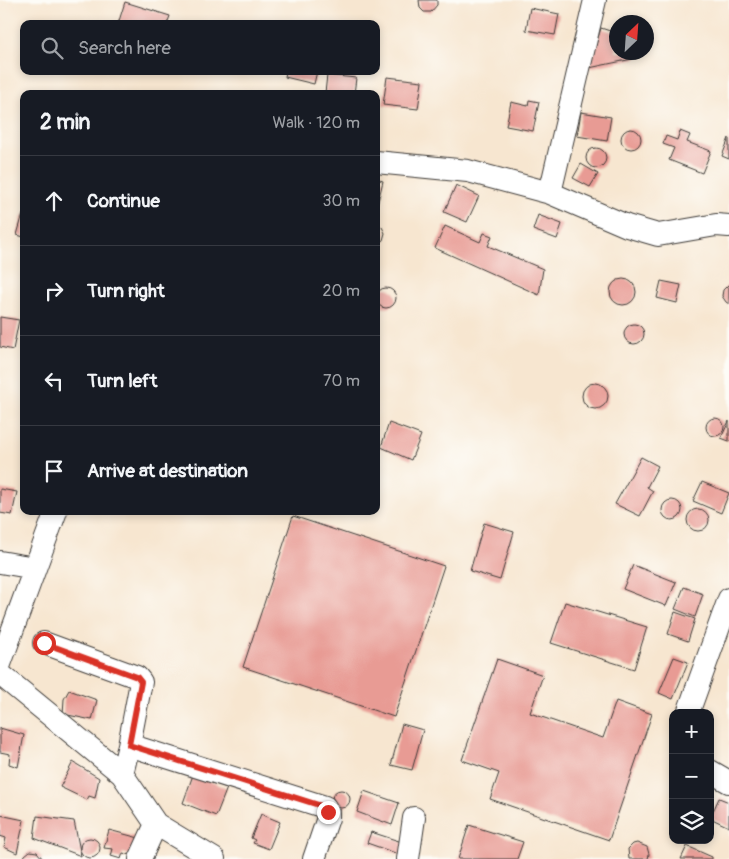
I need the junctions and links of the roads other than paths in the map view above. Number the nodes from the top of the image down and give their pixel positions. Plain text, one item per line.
1 (595, 0) edge
2 (380, 162) edge
3 (550, 193) junction
4 (729, 226) edge
5 (55, 515) edge
6 (0, 562) edge
7 (35, 568) junction
8 (729, 599) edge
9 (44, 643) dead end
10 (0, 664) edge
11 (0, 674) edge
12 (689, 709) edge
13 (129, 745) junction
14 (714, 773) edge
15 (122, 774) junction
16 (729, 782) edge
17 (414, 818) dead end
18 (156, 824) junction
19 (140, 859) edge
20 (214, 859) edge
21 (314, 859) edge
22 (408, 859) edge

1 - 3 street
2 - 3 street
3 - 4 street
5 - 7 street
6 - 7 street
7 - 10 street
8 - 12 street
9 - 13 street
11 - 15 street
13 - 15 street
13 - 21 street
14 - 16 street
15 - 18 street
17 - 22 street
18 - 19 street
18 - 20 street

